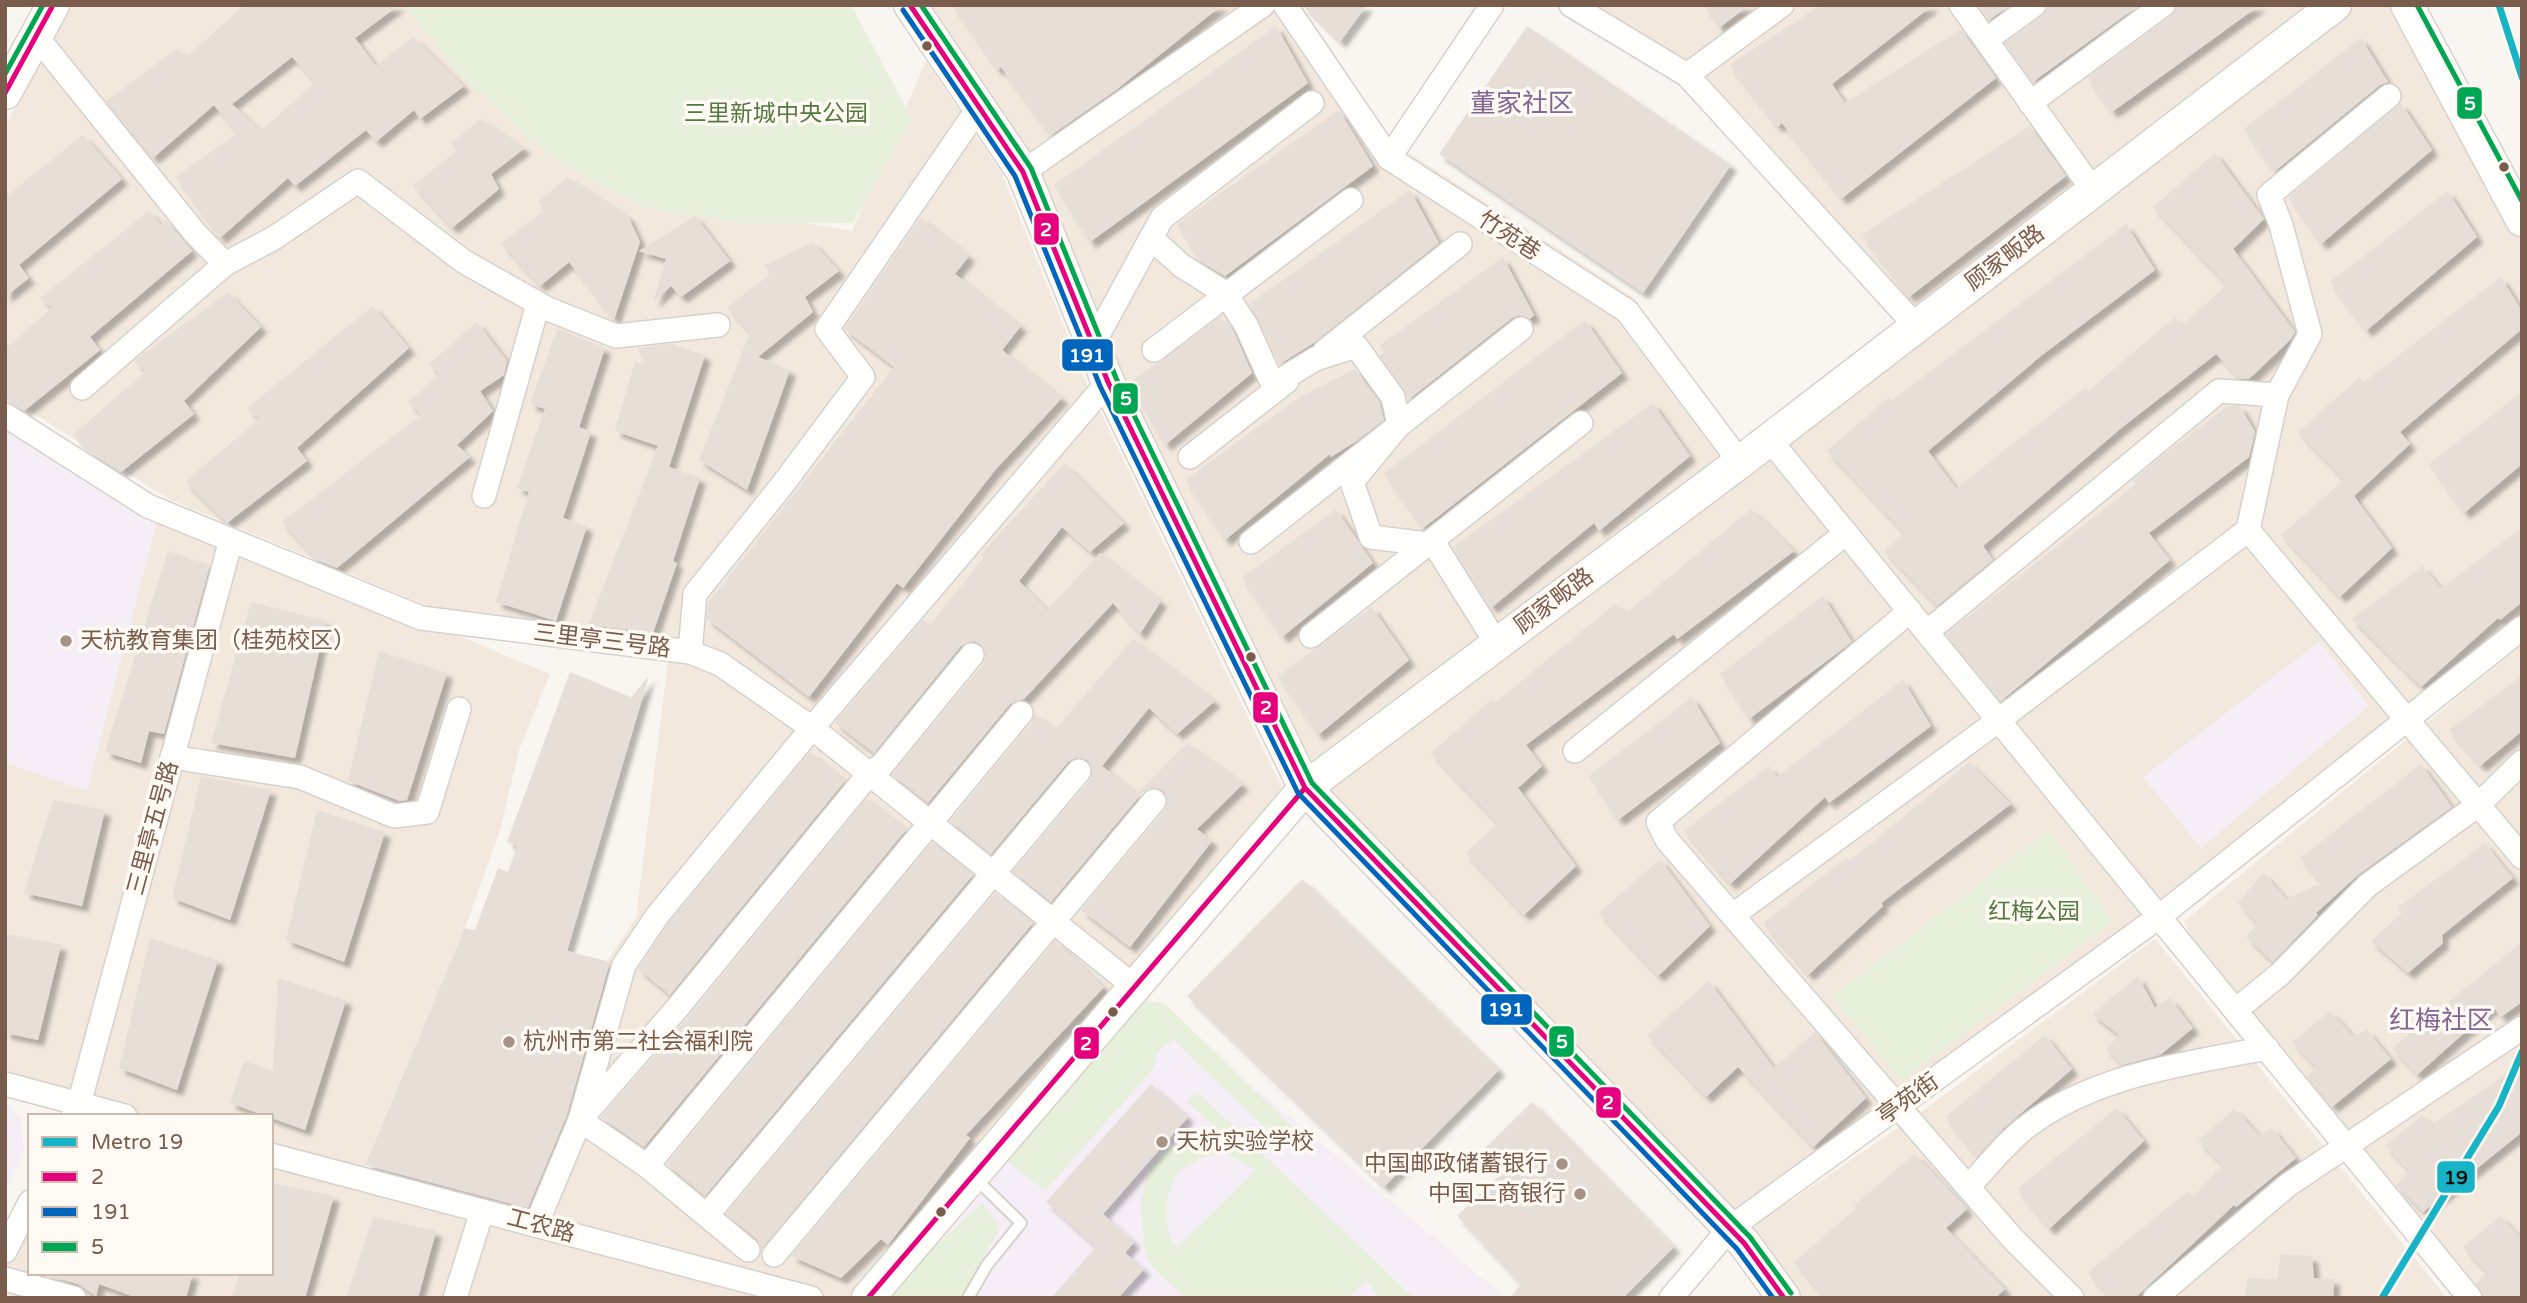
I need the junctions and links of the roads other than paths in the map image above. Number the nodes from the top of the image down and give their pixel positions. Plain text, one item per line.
1 (53, 5) edge
2 (910, 5) edge
3 (1264, 5) edge
4 (1285, 5) edge
5 (1492, 5) edge
6 (1571, 5) edge
7 (1782, 5) edge
8 (1961, 5) edge
9 (2034, 5) edge
10 (2163, 5) edge
11 (2335, 5) edge
12 (2407, 5) edge
13 (36, 36) junction
14 (1986, 40) junction
15 (1687, 75) junction
16 (5, 93) edge
17 (2389, 96) dead end
18 (1312, 103) dead end
19 (2030, 103) junction
20 (979, 107) junction
21 (1389, 158) junction
22 (1023, 172) junction
23 (2093, 191) junction
24 (1352, 200) dead end
25 (2522, 220) edge
26 (1151, 238) junction
27 (1460, 244) dead end
28 (225, 264) junction
29 (1227, 296) junction
30 (538, 304) junction
31 (718, 325) dead end
32 (1916, 326) junction
33 (1521, 329) dead end
34 (1093, 344) junction
35 (1154, 350) dead end
36 (1315, 359) junction
37 (1108, 382) junction
38 (82, 388) dead end
39 (2277, 395) junction
40 (5, 415) edge
41 (1581, 423) dead end
42 (1399, 425) junction
43 (1769, 439) junction
44 (1190, 457) dead end
45 (1740, 462) junction
46 (484, 496) dead end
47 (2248, 530) junction
48 (1846, 533) junction
49 (231, 540) junction
50 (1251, 542) dead end
51 (1428, 544) junction
52 (1910, 611) junction
53 (2522, 628) edge
54 (1927, 632) junction
55 (1311, 636) dead end
56 (1497, 644) junction
57 (690, 652) junction
58 (972, 655) dead end
59 (459, 709) dead end
60 (1021, 713) dead end
61 (1999, 720) junction
62 (2406, 721) junction
63 (812, 728) junction
64 (1575, 751) dead end
65 (172, 757) junction
66 (2522, 762) edge
67 (1079, 771) dead end
68 (869, 774) junction
69 (1305, 788) junction
70 (1154, 801) dead end
71 (2477, 805) junction
72 (930, 823) junction
73 (2522, 857) edge
74 (994, 874) junction
75 (1733, 915) junction
76 (2160, 916) junction
77 (1054, 922) junction
78 (1135, 987) junction
79 (2236, 1010) junction
80 (2522, 1027) edge
81 (2267, 1048) junction
82 (5, 1084) edge
83 (1900, 1105) junction
84 (76, 1110) edge
85 (109, 1114) edge
86 (580, 1120) junction
87 (2347, 1146) junction
88 (273, 1156) edge
89 (647, 1166) junction
90 (972, 1176) junction
91 (1969, 1186) junction
92 (28, 1206) edge
93 (482, 1211) junction
94 (708, 1214) junction
95 (536, 1225) junction
96 (1730, 1228) junction
97 (748, 1250) dead end
98 (5, 1251) edge
99 (774, 1255) dead end
100 (5, 1279) edge
101 (74, 1298) edge
102 (455, 1298) edge
103 (811, 1298) edge
104 (867, 1298) edge
105 (968, 1298) edge
106 (1671, 1298) edge
107 (1784, 1298) edge
108 (2072, 1298) edge
109 (2155, 1298) edge
110 (2470, 1298) edge

1 - 13 street
2 - 20 street
3 - 22 street
4 - 21 street, 竹苑巷
5 - 21 street
6 - 15 street
7 - 15 street
8 - 14 street
9 - 14 street
10 - 19 street
11 - 23 street, 顾家畈路
12 - 25 street
13 - 16 street
13 - 28 street
14 - 19 street
15 - 32 street
17 - 39 street
18 - 26 street
19 - 23 street
20 - 22 street
20 - 57 street
21 - 45 street, 竹苑巷
22 - 34 street
23 - 32 street, 顾家畈路
24 - 29 street
26 - 29 street
26 - 34 street
27 - 36 street
28 - 30 street
28 - 38 street
29 - 35 street
29 - 36 street
30 - 31 street
30 - 46 street
32 - 43 street, 顾家畈路
33 - 42 street
34 - 37 street
36 - 42 street
36 - 44 street
37 - 63 street
37 - 69 street
39 - 47 street
39 - 54 street
40 - 49 street, 三里亭三号路
41 - 51 street
42 - 50 street
42 - 51 street
43 - 45 street, 顾家畈路
43 - 48 street
45 - 56 street, 顾家畈路
47 - 61 street
47 - 62 street
48 - 52 street
48 - 64 street
49 - 57 street, 三里亭三号路
49 - 65 street, 三里亭五号路
51 - 55 street
51 - 56 street
52 - 54 street
52 - 75 street
53 - 62 street, 亭苑街
54 - 61 street
56 - 69 street, 顾家畈路
57 - 63 street, 三里亭三号路
58 - 68 street
59 - 65 street
60 - 72 street
61 - 75 street
61 - 76 street
62 - 71 street
62 - 76 street, 亭苑街
63 - 68 street, 三里亭三号路
63 - 86 street
65 - 84 street, 三里亭五号路
66 - 71 street
67 - 74 street
68 - 72 street, 三里亭三号路
68 - 86 street
69 - 78 street, 顾家畈路
69 - 96 street
70 - 77 street
71 - 73 street
71 - 79 street
72 - 74 street, 三里亭三号路
72 - 89 street
74 - 77 street, 三里亭三号路
74 - 94 street
75 - 83 street
76 - 79 street
76 - 83 street, 亭苑街
77 - 78 street, 三里亭三号路
77 - 99 street
78 - 90 street, 顾家畈路
79 - 81 street
80 - 87 street
81 - 87 street
81 - 91 street
82 - 84 street
83 - 91 street
83 - 96 street, 亭苑街
84 - 85 street
86 - 89 street
86 - 95 street
87 - 109 street
87 - 110 street
88 - 93 street, 工农路
89 - 94 street
90 - 104 street, 顾家畈路
90 - 105 lane
91 - 108 street
92 - 98 street
93 - 95 street, 工农路
93 - 102 street
94 - 97 street
95 - 103 street, 工农路
96 - 106 street, 亭苑街
96 - 107 street
100 - 101 street

